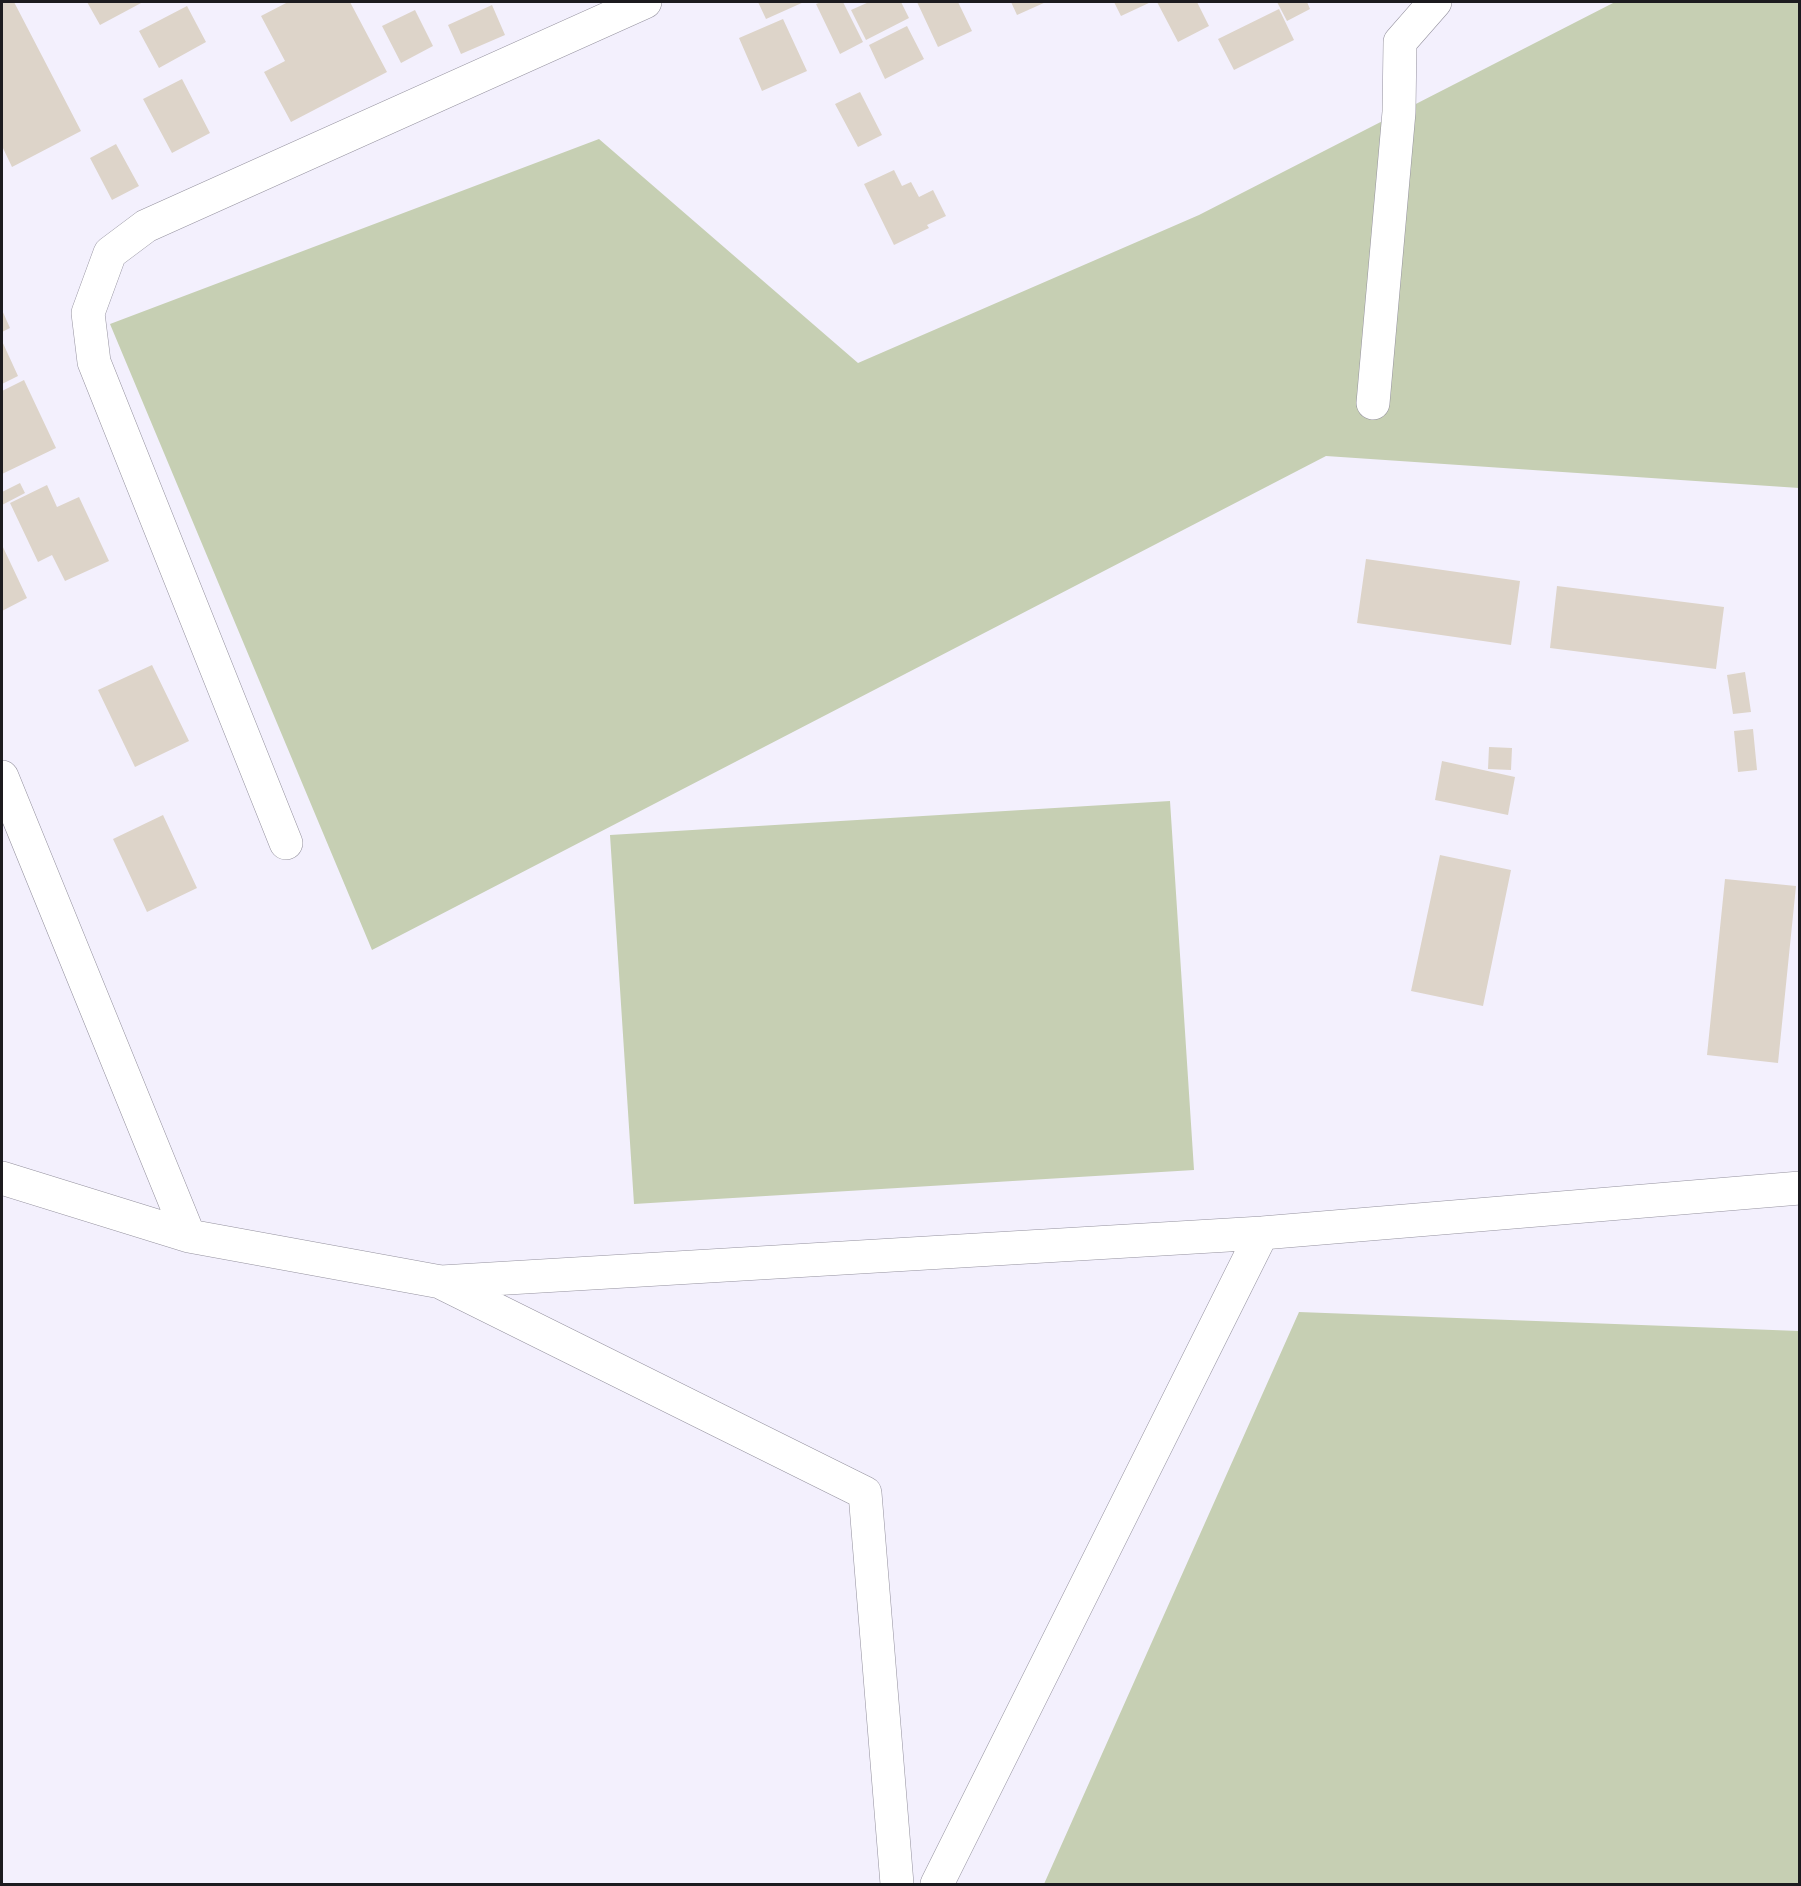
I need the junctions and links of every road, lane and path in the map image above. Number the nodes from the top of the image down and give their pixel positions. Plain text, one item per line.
1 (645, 2) edge
2 (1435, 2) edge
3 (1372, 403) dead end
4 (2, 777) edge
5 (286, 843) dead end
6 (2, 1178) edge
7 (1800, 1188) edge
8 (1262, 1233) junction
9 (189, 1236) junction
10 (441, 1282) junction
11 (897, 1884) edge
12 (937, 1884) edge

1 - 5 street
2 - 3 street
4 - 9 street
6 - 9 street
7 - 8 street
8 - 10 street
8 - 12 street
9 - 10 street
10 - 11 street

